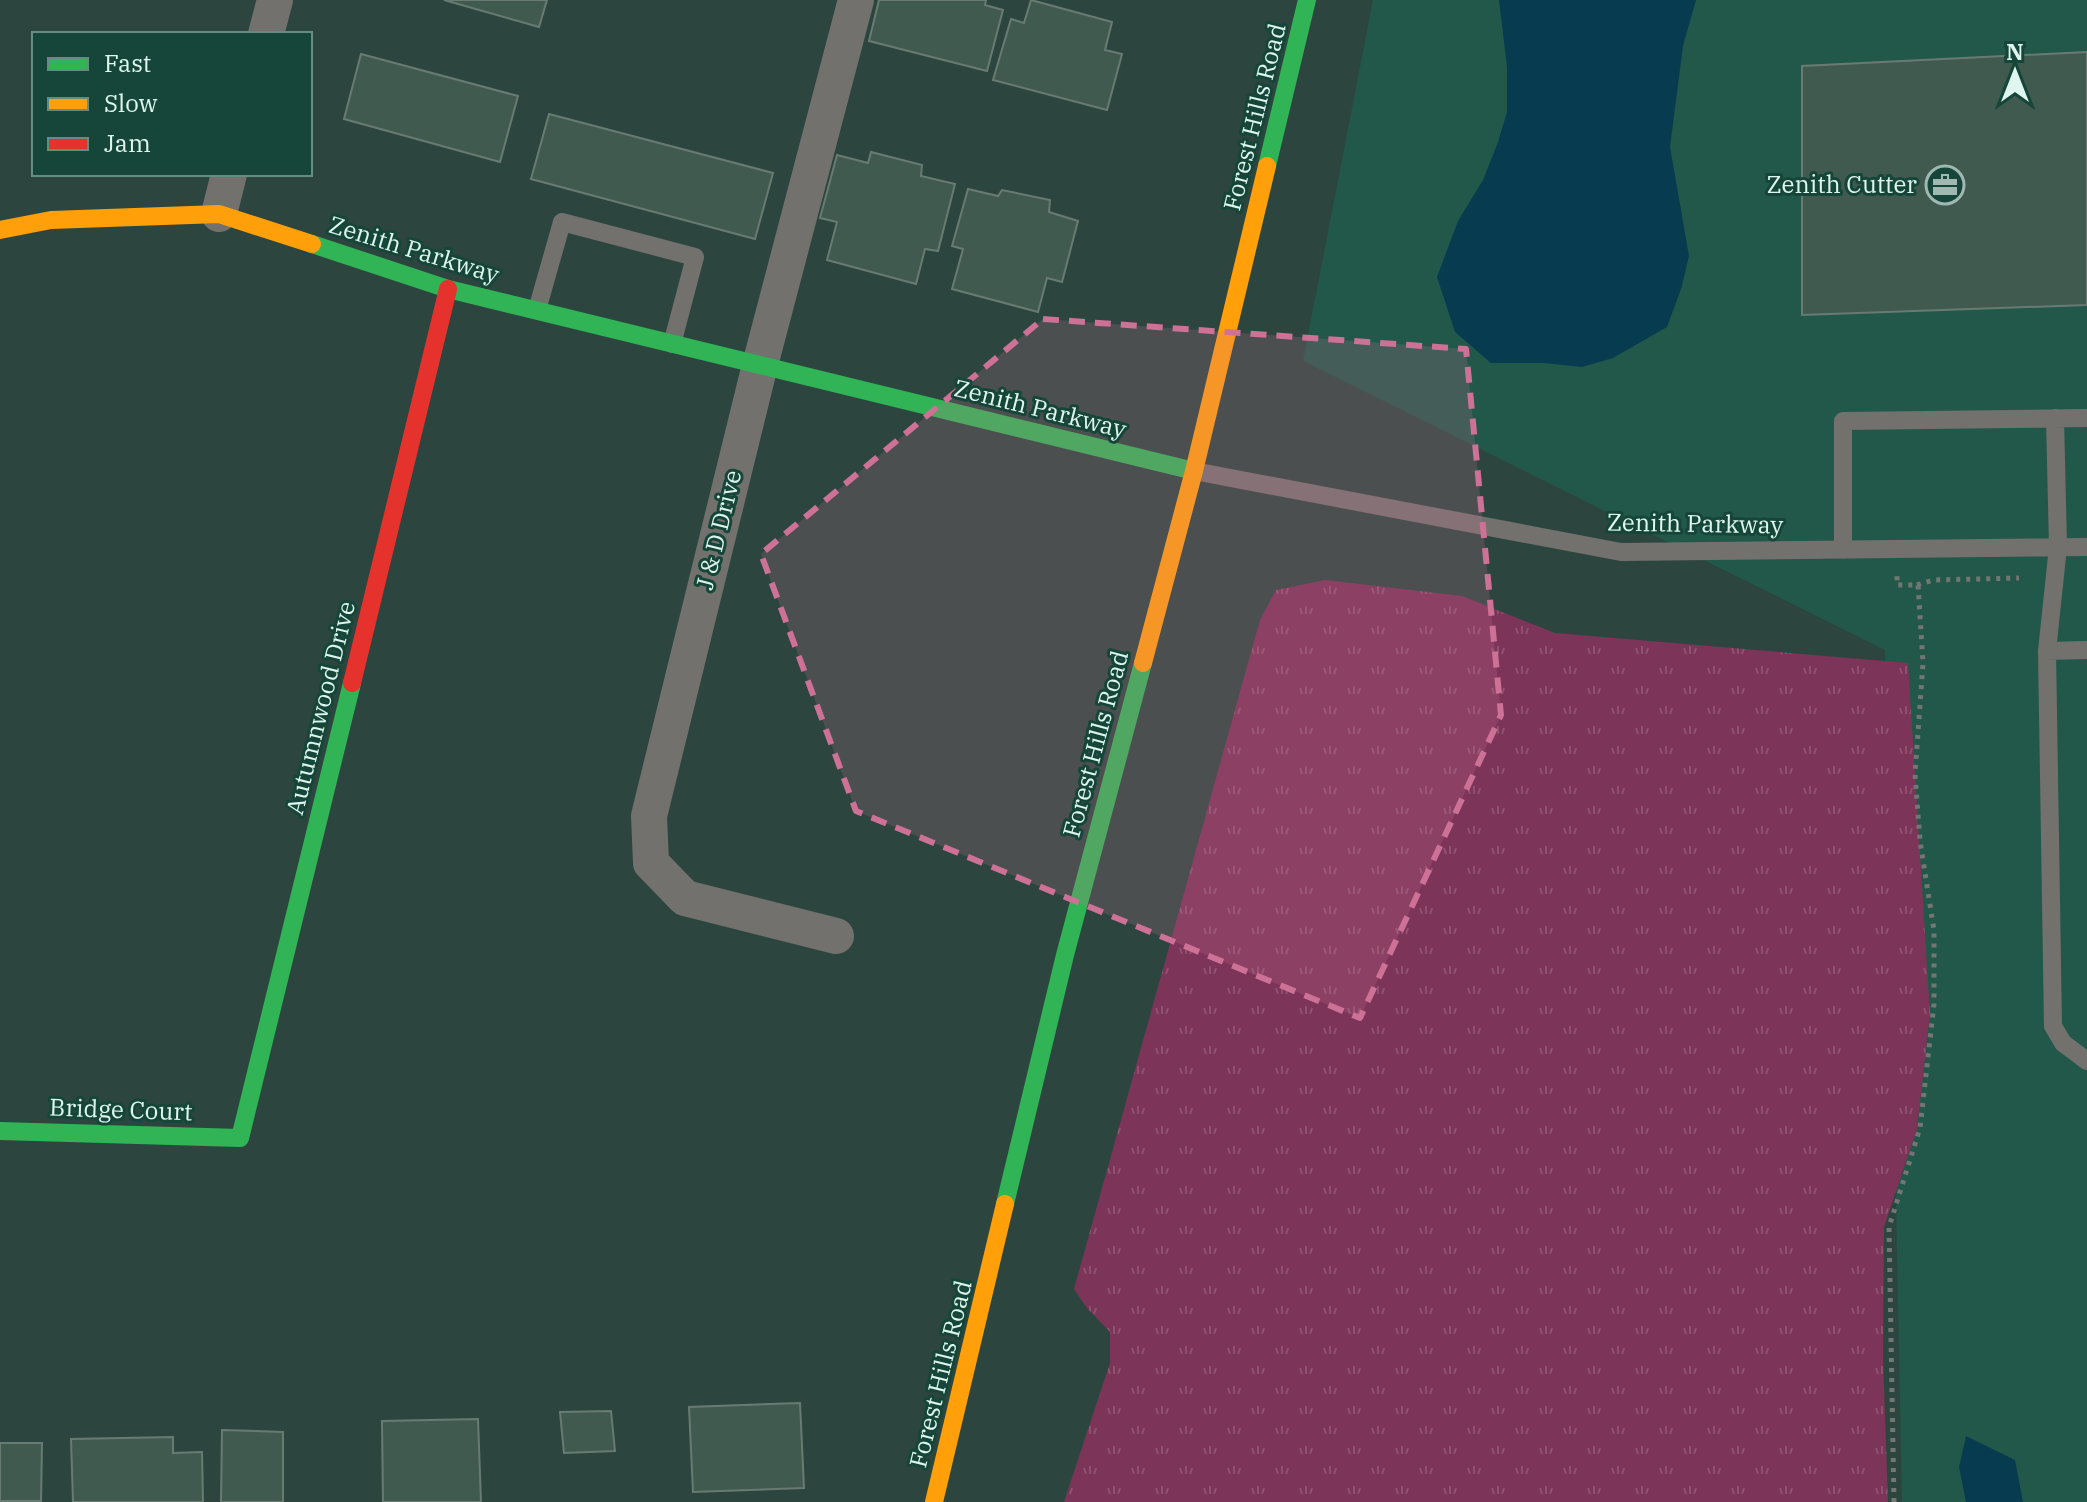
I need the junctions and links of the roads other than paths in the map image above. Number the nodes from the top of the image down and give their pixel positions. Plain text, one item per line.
1 (275, 0) edge
2 (856, 0) edge
3 (1307, 0) edge
4 (267, 32) edge
5 (228, 176) edge
6 (219, 214) junction
7 (0, 230) edge
8 (448, 289) junction
9 (537, 310) junction
10 (672, 344) junction
11 (760, 365) junction
12 (2055, 418) junction
13 (2087, 418) edge
14 (1194, 471) junction
15 (2058, 547) junction
16 (2087, 547) edge
17 (1843, 550) junction
18 (2087, 650) edge
19 (2047, 651) junction
20 (836, 936) dead end
21 (2087, 1061) edge
22 (0, 1131) edge
23 (240, 1138) joint
24 (934, 1502) edge

1 - 4 street
2 - 11 street, J & D Drive
3 - 14 street, Forest Hills Road
5 - 6 street
6 - 7 street, Zenith Parkway
6 - 8 street, Zenith Parkway
8 - 9 street, Zenith Parkway
8 - 23 street, Autumnwood Drive
9 - 10 street, Zenith Parkway
9 - 10 lane
10 - 11 street, Zenith Parkway
11 - 14 street, Zenith Parkway
11 - 20 street, J & D Drive
12 - 13 lane
12 - 15 lane
12 - 17 lane
14 - 17 lane, Zenith Parkway
14 - 24 street, Forest Hills Road
15 - 16 lane, Zenith Parkway
15 - 17 lane, Zenith Parkway
15 - 19 lane
18 - 19 lane
19 - 21 lane
22 - 23 street, Bridge Court

